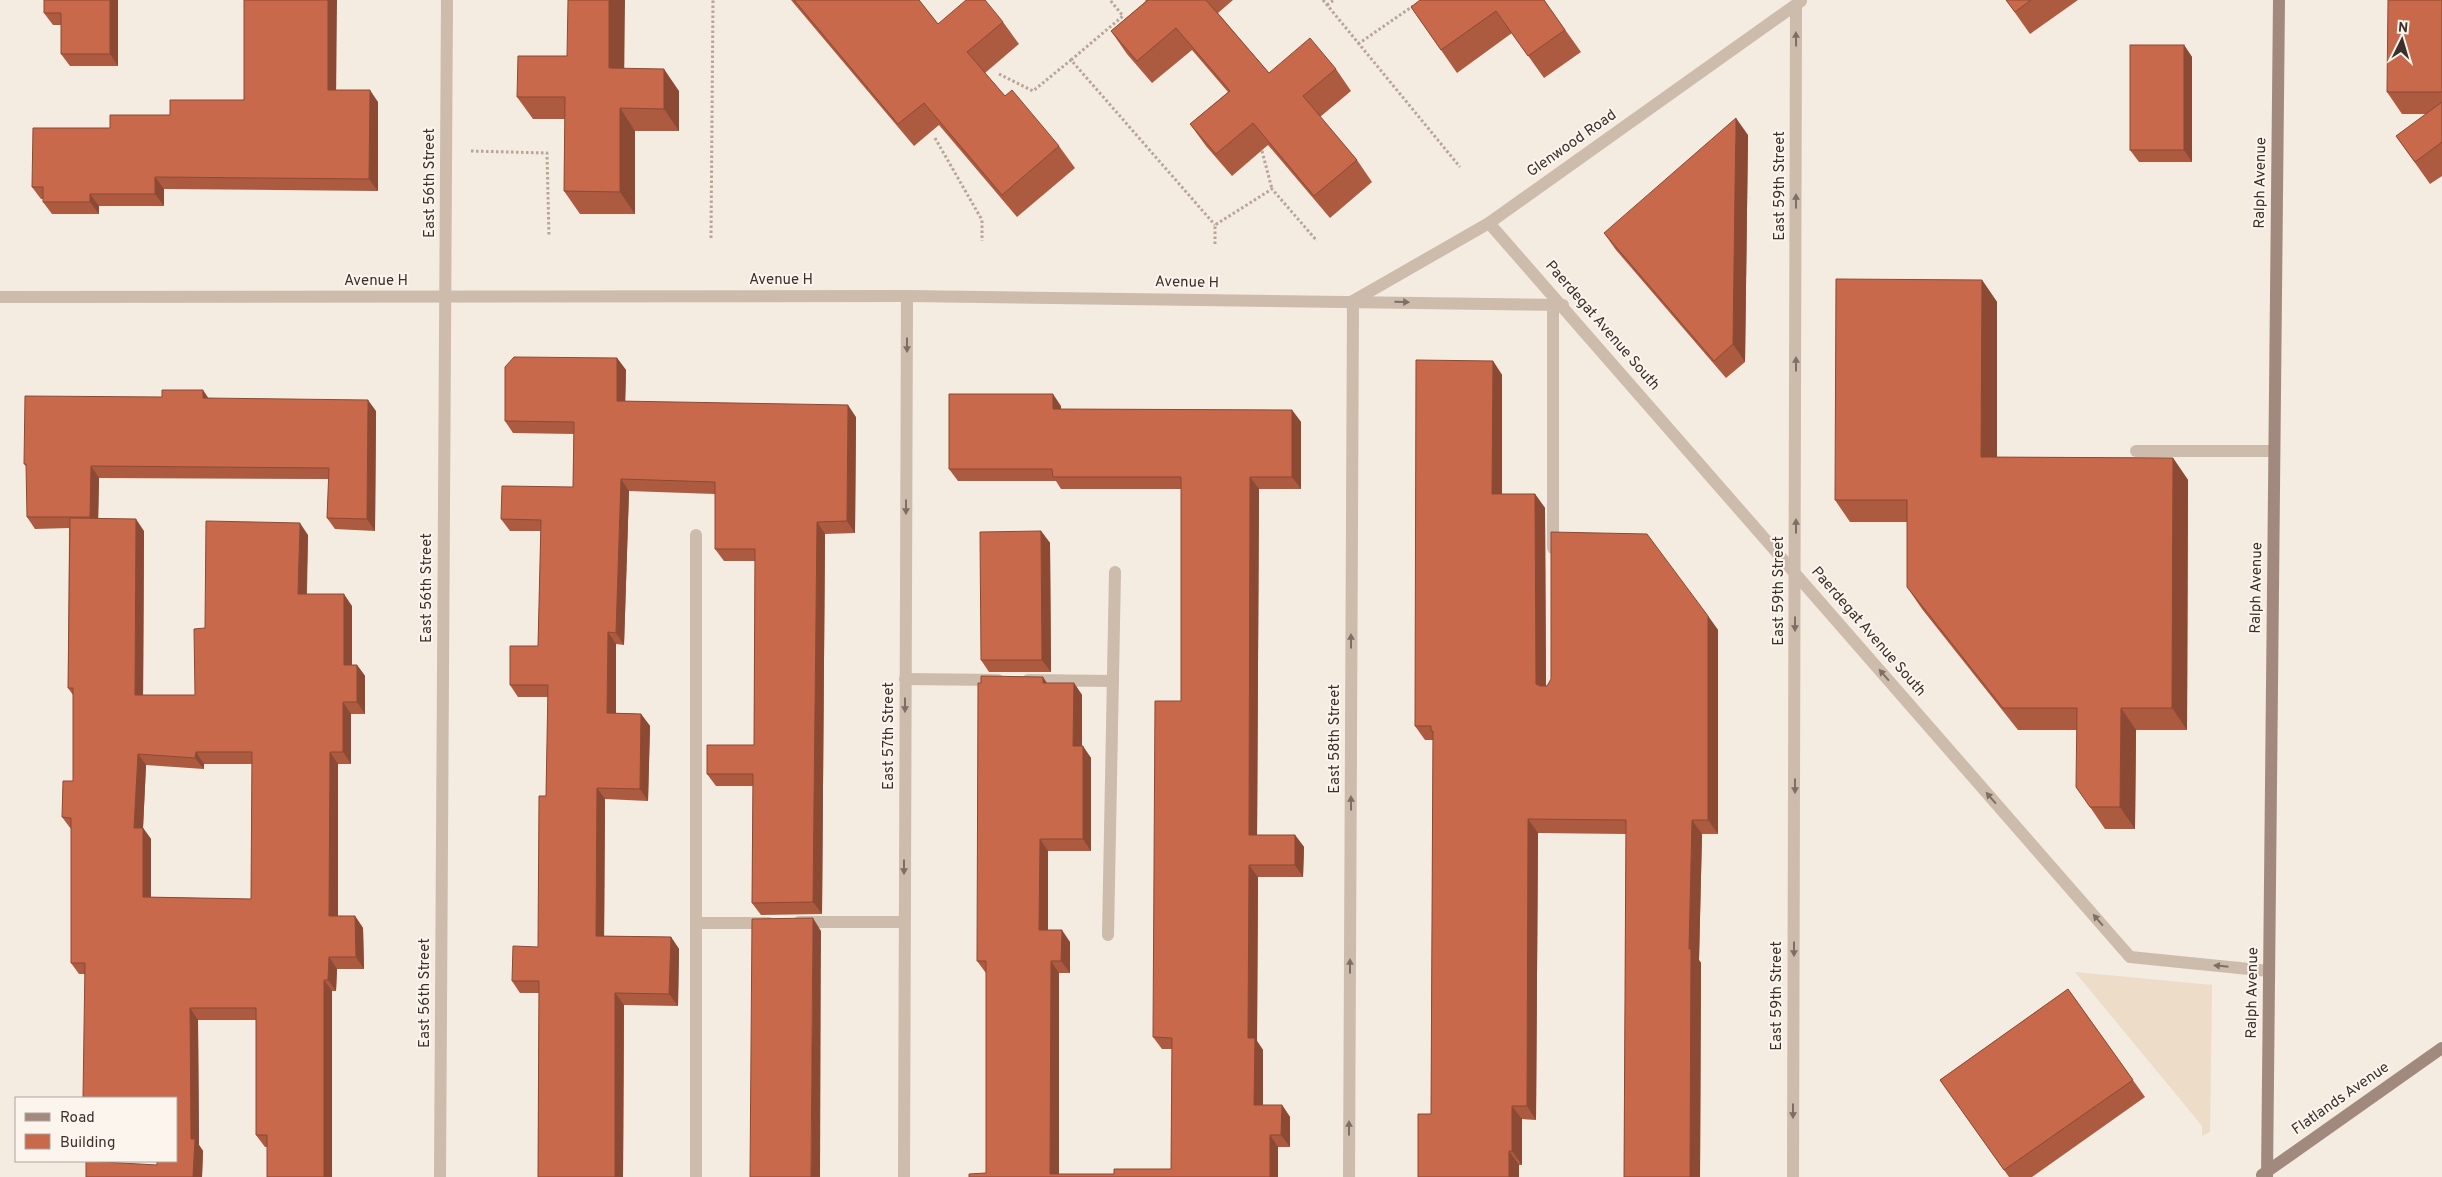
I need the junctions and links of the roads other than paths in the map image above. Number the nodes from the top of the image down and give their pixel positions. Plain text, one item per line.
1 (447, 0) edge
2 (2279, 0) edge
3 (1799, 3) edge
4 (1489, 223) junction
5 (907, 296) junction
6 (0, 297) edge
7 (445, 298) junction
8 (1353, 301) junction
9 (1558, 305) junction
10 (2136, 451) dead end
11 (2274, 452) junction
12 (696, 535) dead end
13 (1553, 557) edge
14 (1115, 572) dead end
15 (1796, 575) junction
16 (905, 679) junction
17 (1113, 680) junction
18 (904, 922) junction
19 (696, 923) junction
20 (1108, 935) dead end
21 (2269, 971) junction
22 (2442, 1048) edge
23 (2264, 1175) edge
24 (440, 1177) edge
25 (696, 1177) edge
26 (904, 1177) edge
27 (1349, 1177) edge
28 (1793, 1177) edge

1 - 7 street, East 56th Street
2 - 11 main road, Ralph Avenue
3 - 4 street, Glenwood Road
15 -> 3 street, East 59th Street
4 - 8 street, Glenwood Road
4 - 9 street, Paerdegat Avenue South
5 - 7 street, Avenue H
5 - 8 street, Avenue H
5 -> 16 street, East 57th Street
6 - 7 street, Avenue H
7 - 24 street, East 56th Street
8 -> 9 street, Avenue H
27 -> 8 street, East 58th Street
9 - 13 street
9 - 15 street, Paerdegat Avenue South
10 - 11 street
11 - 21 main road, Ralph Avenue
12 - 19 street
14 - 17 street
21 -> 15 street, Paerdegat Avenue South
15 -> 28 street, East 59th Street
16 - 17 street
16 -> 18 street, East 57th Street
17 - 20 street
18 - 19 street
18 - 26 street, East 57th Street
19 - 25 street
21 - 23 main road, Ralph Avenue
22 - 23 main road, Flatlands Avenue

